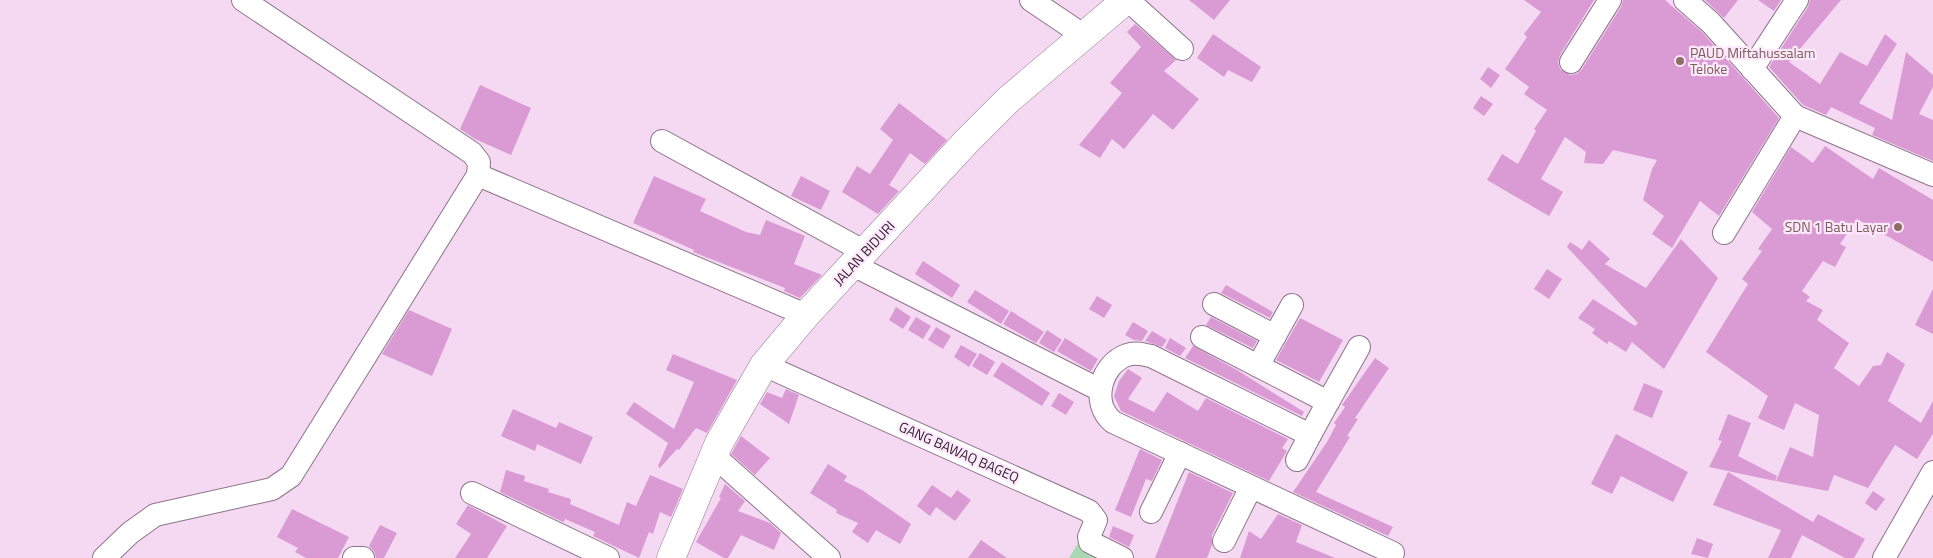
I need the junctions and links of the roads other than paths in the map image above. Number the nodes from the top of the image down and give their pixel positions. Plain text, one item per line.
1 (243, 0) edge
2 (1031, 0) edge
3 (1127, 0) edge
4 (1610, 0) edge
5 (1685, 0) edge
6 (1797, 0) edge
7 (1083, 34) junction
8 (1182, 49) dead end
9 (1572, 62) dead end
10 (1752, 69) junction
11 (1795, 116) junction
12 (662, 141) dead end
13 (478, 175) junction
14 (1933, 175) edge
15 (1724, 233) dead end
16 (859, 258) junction
17 (1214, 304) dead end
18 (1292, 305) dead end
19 (806, 315) junction
20 (1275, 336) junction
21 (1202, 337) dead end
22 (1359, 347) dead end
23 (764, 365) junction
24 (1258, 366) junction
25 (1100, 390) junction
26 (1328, 402) junction
27 (1310, 435) junction
28 (1180, 453) junction
29 (713, 455) junction
30 (1297, 460) dead end
31 (1933, 472) edge
32 (1251, 487) junction
33 (472, 493) dead end
34 (1151, 512) dead end
35 (1224, 541) dead end
36 (1367, 550) edge
37 (1393, 553) dead end
38 (104, 558) edge
39 (354, 558) edge
40 (363, 558) edge
41 (608, 558) edge
42 (671, 558) edge
43 (829, 558) edge
44 (1122, 558) edge
45 (1884, 558) edge

1 - 13 street
2 - 7 street
3 - 7 street, JALAN BIDURI
3 - 8 street
4 - 9 street
5 - 10 street
6 - 10 street
7 - 16 street, JALAN BIDURI
10 - 11 street
11 - 14 street
11 - 15 street
12 - 16 street
13 - 19 street
13 - 38 street
16 - 19 street, JALAN BIDURI
16 - 25 street
17 - 20 street
18 - 20 street
19 - 23 street, JALAN BIDURI
20 - 24 street
21 - 24 street
22 - 26 street
23 - 29 street, JALAN BIDURI
23 - 44 street, GANG BAWAQ BAGEQ
24 - 26 street
25 - 27 street
25 - 28 street
26 - 27 street
27 - 30 street
28 - 32 street
28 - 34 street
29 - 42 street, JALAN BIDURI
29 - 43 street
31 - 45 street
32 - 35 street
32 - 36 street
33 - 41 street
36 - 37 street
39 - 40 street

